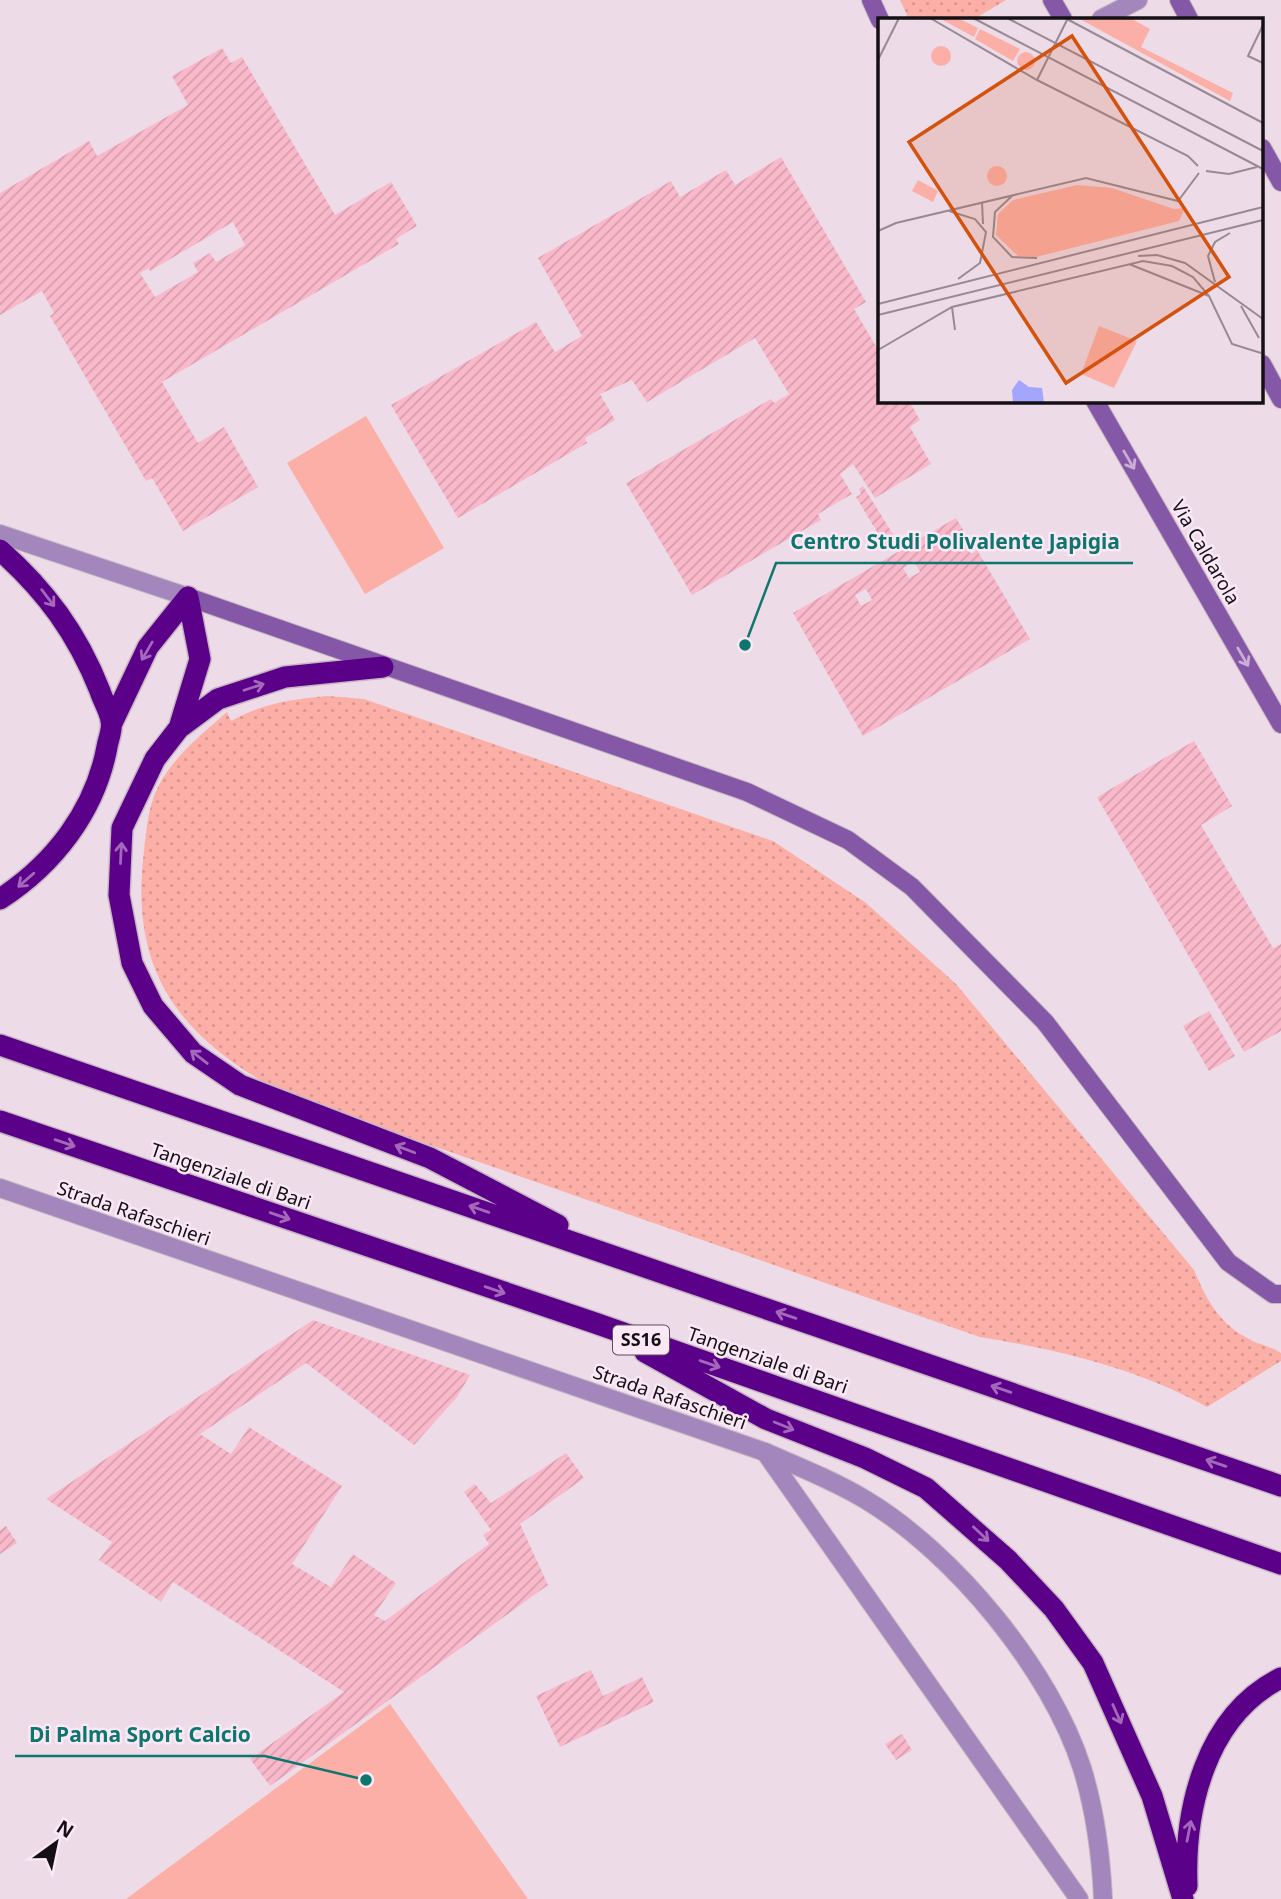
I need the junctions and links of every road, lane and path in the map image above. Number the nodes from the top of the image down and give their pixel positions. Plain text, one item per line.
1 (871, 0) edge
2 (1052, 0) edge
3 (1138, 0) edge
4 (1179, 0) edge
5 (879, 18) edge
6 (1062, 18) edge
7 (1103, 18) edge
8 (1188, 18) edge
9 (1264, 152) edge
10 (1281, 182) edge
11 (1264, 369) edge
12 (1281, 399) edge
13 (1096, 402) edge
14 (0, 534) edge
15 (0, 550) edge
16 (188, 597) junction
17 (383, 667) junction
18 (112, 723) junction
19 (1281, 724) edge
20 (179, 728) junction
21 (0, 899) edge
22 (0, 1045) edge
23 (0, 1121) edge
24 (0, 1188) edge
25 (619, 1257) junction
26 (1281, 1294) edge
27 (595, 1323) junction
28 (765, 1452) junction
29 (1281, 1486) edge
30 (1281, 1564) edge
31 (1281, 1678) edge
32 (1079, 1899) edge
33 (1103, 1899) edge
34 (1185, 1899) edge

1 - 5 street
2 - 6 street
3 - 7 street
4 - 8 street
9 - 10 street
11 - 12 street
13 -> 19 street, Via Caldarola
14 - 16 street
15 -> 18 highway
16 - 17 street
16 -> 18 highway
16 - 20 highway
20 -> 17 highway
17 - 26 street
18 -> 21 highway
25 -> 20 highway
25 -> 22 highway
23 -> 27 highway, Tangenziale di Bari / SS16
24 - 28 street, Strada Rafaschieri
29 -> 25 highway
27 -> 30 highway, Tangenziale di Bari / SS16
27 -> 34 highway
28 - 32 street
28 - 33 street, Strada Rafaschieri
34 -> 31 highway

